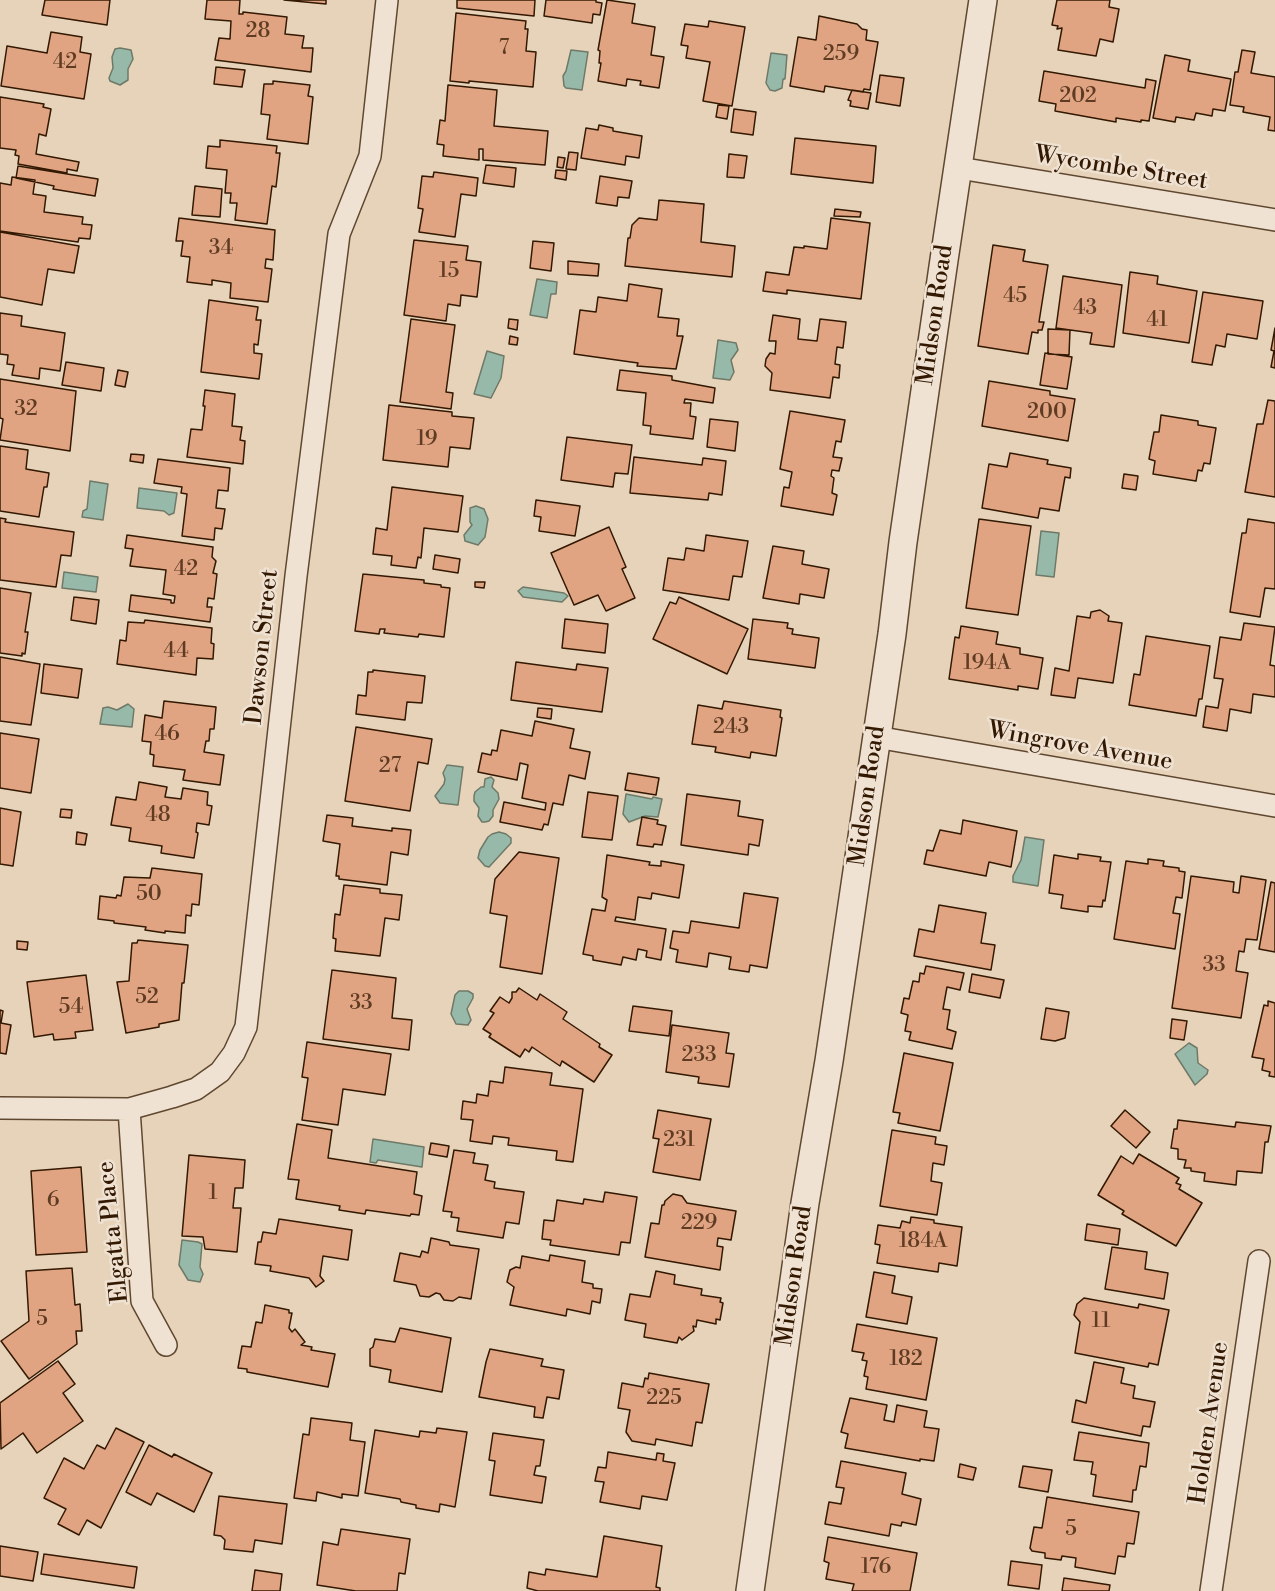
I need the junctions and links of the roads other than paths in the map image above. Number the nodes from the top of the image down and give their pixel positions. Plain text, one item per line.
1 (387, 0) edge
2 (983, 0) edge
3 (959, 168) junction
4 (1275, 220) edge
5 (876, 737) junction
6 (1275, 806) edge
7 (0, 1107) edge
8 (129, 1109) junction
9 (1259, 1262) dead end
10 (166, 1345) dead end
11 (750, 1591) edge
12 (1211, 1591) edge

1 - 8 street, Dawson Street
2 - 3 street, Midson Road
3 - 4 street, Wycombe Street
3 - 5 street, Midson Road
5 - 6 street, Wingrove Avenue
5 - 11 street, Midson Road
7 - 8 street, Dawson Street
8 - 10 street, Elgatta Place
9 - 12 street, Holden Avenue

